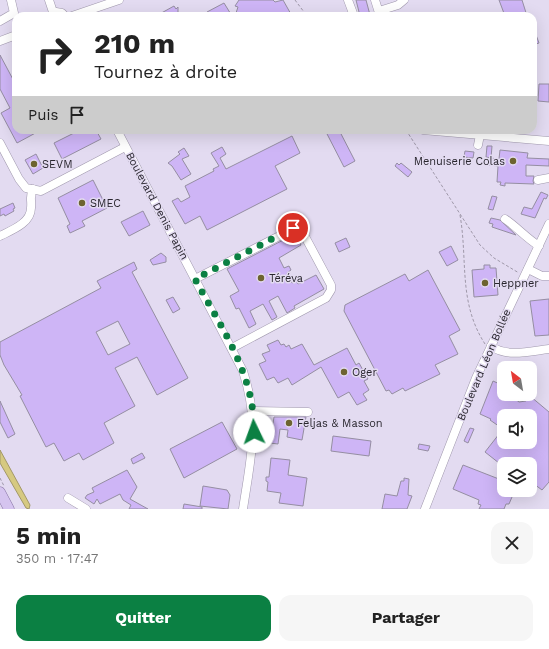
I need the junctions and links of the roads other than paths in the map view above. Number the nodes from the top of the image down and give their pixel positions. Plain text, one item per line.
1 (11, 0) edge
2 (48, 0) edge
3 (119, 0) edge
4 (348, 0) edge
5 (375, 0) edge
6 (404, 0) edge
7 (14, 12) edge
8 (51, 12) edge
9 (84, 12) edge
10 (352, 12) edge
11 (379, 12) edge
12 (384, 12) edge
13 (12, 14) edge
14 (0, 21) edge
15 (12, 36) edge
16 (0, 41) edge
17 (118, 134) edge
18 (478, 134) edge
19 (487, 134) edge
20 (549, 141) edge
21 (0, 143) edge
22 (478, 145) dead end
23 (126, 147) junction
24 (549, 178) edge
25 (538, 180) dead end
26 (33, 189) junction
27 (505, 219) dead end
28 (548, 228) edge
29 (0, 236) edge
30 (539, 246) junction
31 (526, 272) junction
32 (549, 276) edge
33 (195, 279) junction
34 (232, 348) junction
35 (490, 348) junction
36 (549, 349) edge
37 (253, 412) junction
38 (308, 412) dead end
39 (0, 492) edge
40 (68, 498) dead end
41 (9, 509) edge
42 (86, 509) edge
43 (243, 509) edge
44 (425, 509) edge

1 - 7 street
2 - 8 street
3 - 9 street
4 - 10 street
5 - 11 street
6 - 12 street
13 - 14 street
15 - 16 street
17 - 23 street, Boulevard Denis Papin
18 - 22 street
19 - 20 street
21 - 26 street
23 - 26 street
23 - 33 street, Boulevard Denis Papin
24 - 25 street
26 - 29 street
27 - 30 street
28 - 30 street, Boulevard Léon Bollée
30 - 31 street, Boulevard Léon Bollée
31 - 32 street
31 - 35 street, Boulevard Léon Bollée
33 - 34 street, Boulevard Denis Papin
33 - 34 street
34 - 37 street, Boulevard Denis Papin
35 - 36 street
35 - 44 street, Boulevard Léon Bollée
37 - 38 street
37 - 43 street, Boulevard Denis Papin
39 - 41 main road
40 - 42 street

